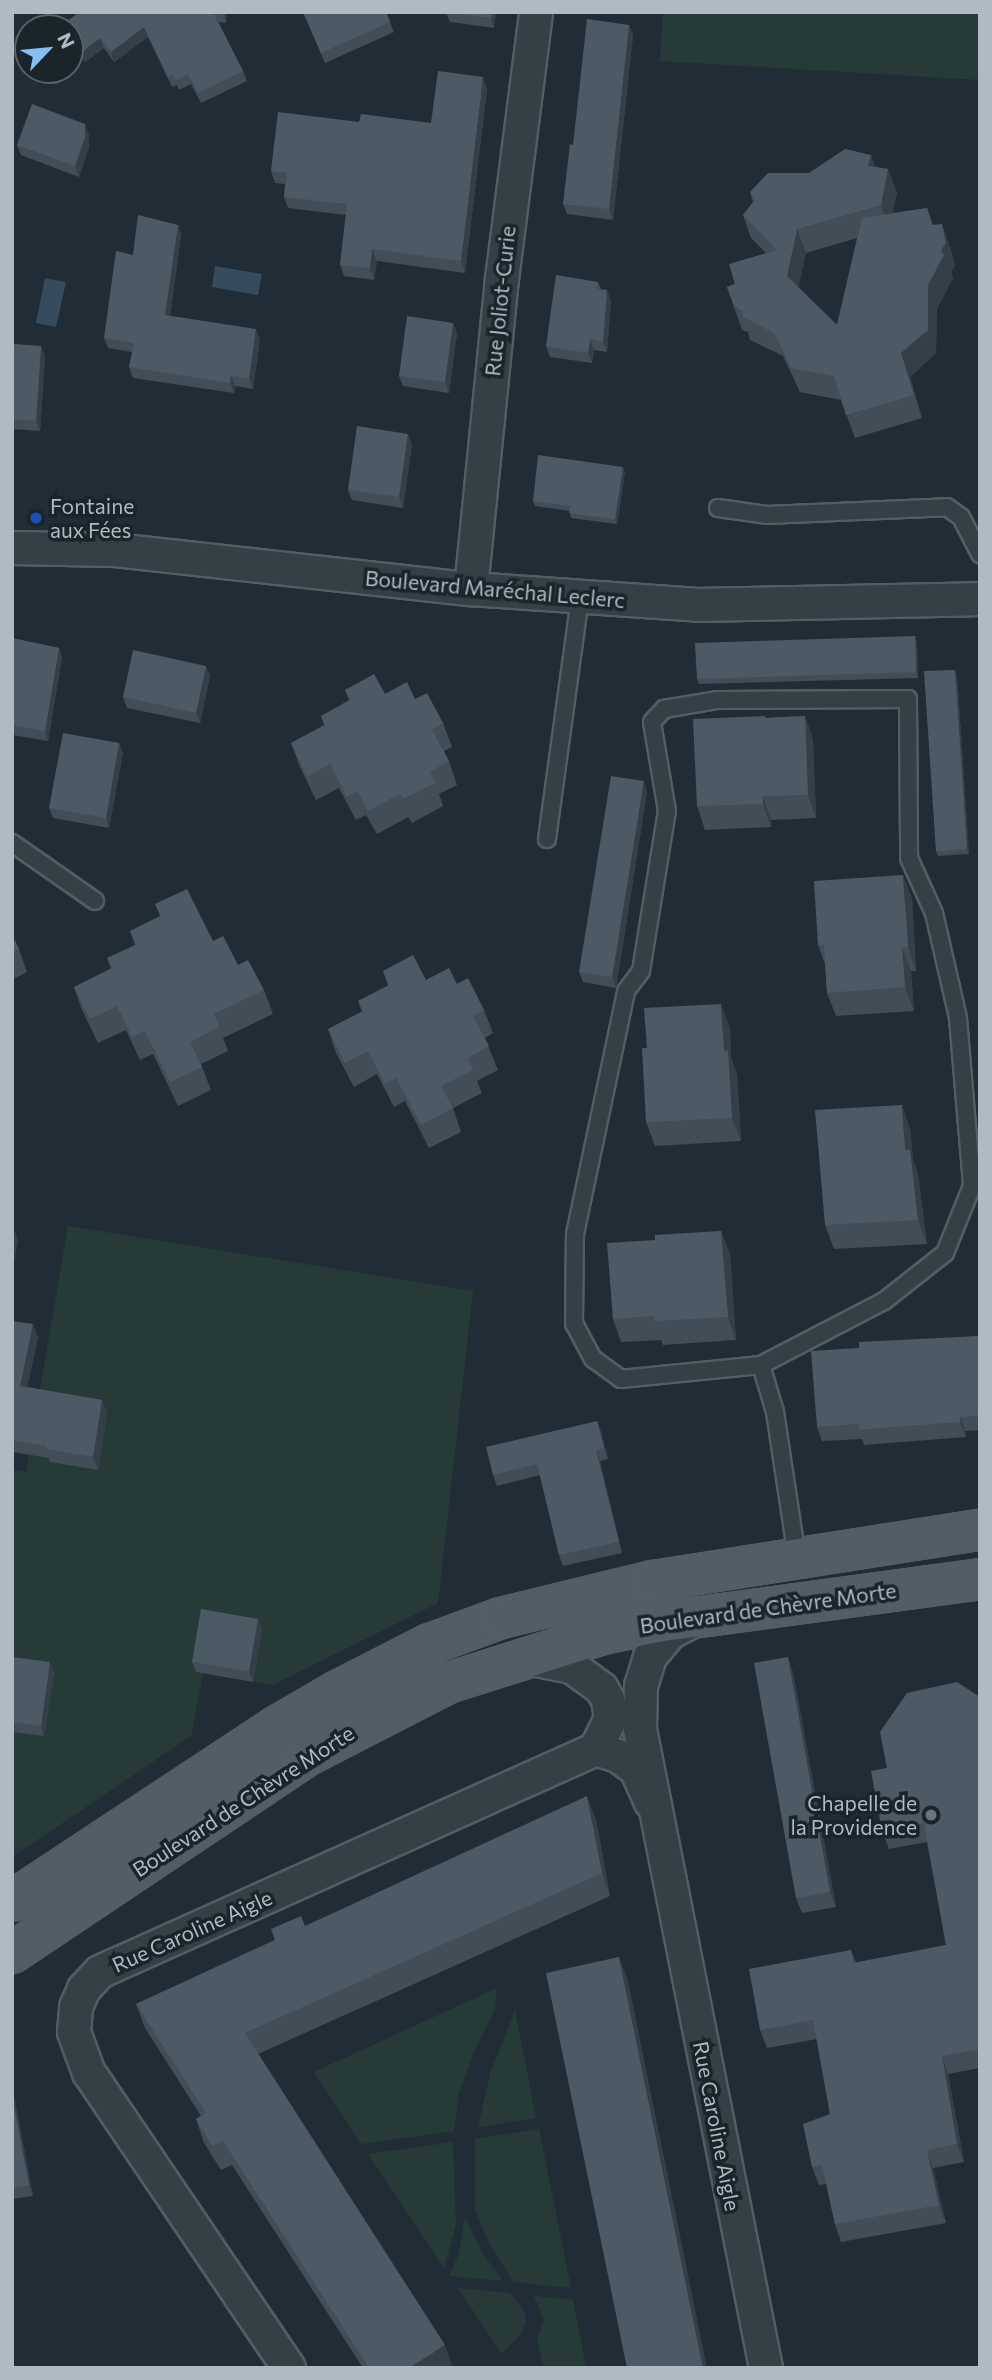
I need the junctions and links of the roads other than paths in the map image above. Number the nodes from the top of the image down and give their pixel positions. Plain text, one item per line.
1 (536, 12) edge
2 (718, 508) dead end
3 (12, 548) edge
4 (980, 554) edge
5 (471, 589) junction
6 (580, 597) junction
7 (979, 601) edge
8 (547, 839) dead end
9 (12, 843) edge
10 (95, 901) dead end
11 (761, 1365) junction
12 (980, 1530) edge
13 (797, 1559) junction
14 (980, 1579) edge
15 (702, 1616) junction
16 (527, 1658) junction
17 (596, 1749) junction
18 (652, 1802) junction
19 (50, 1878) junction
20 (12, 1892) edge
21 (12, 1901) edge
22 (12, 1953) edge
23 (289, 2368) edge
24 (766, 2368) edge

1 - 5 street, Rue Joliot-Curie
2 - 4 lane
3 - 5 street, Boulevard Maréchal Leclerc
5 - 6 street, Boulevard Maréchal Leclerc
6 - 7 street, Boulevard Maréchal Leclerc
6 - 8 lane
9 - 10 lane
11 - 11 lane
11 - 13 lane
12 - 13 main road, Boulevard de Chèvre Morte
13 - 19 main road, Boulevard de Chèvre Morte
14 - 15 main road, Boulevard de Chèvre Morte
15 - 16 main road, Boulevard de Chèvre Morte
15 - 18 street, Rue Caroline Aigle
16 - 17 street
16 - 22 main road, Boulevard de Chèvre Morte
17 - 18 street, Rue Caroline Aigle
17 - 23 street, Rue Caroline Aigle
18 - 24 street, Rue Caroline Aigle
19 - 20 lane
19 - 21 main road, Boulevard de Chèvre Morte

